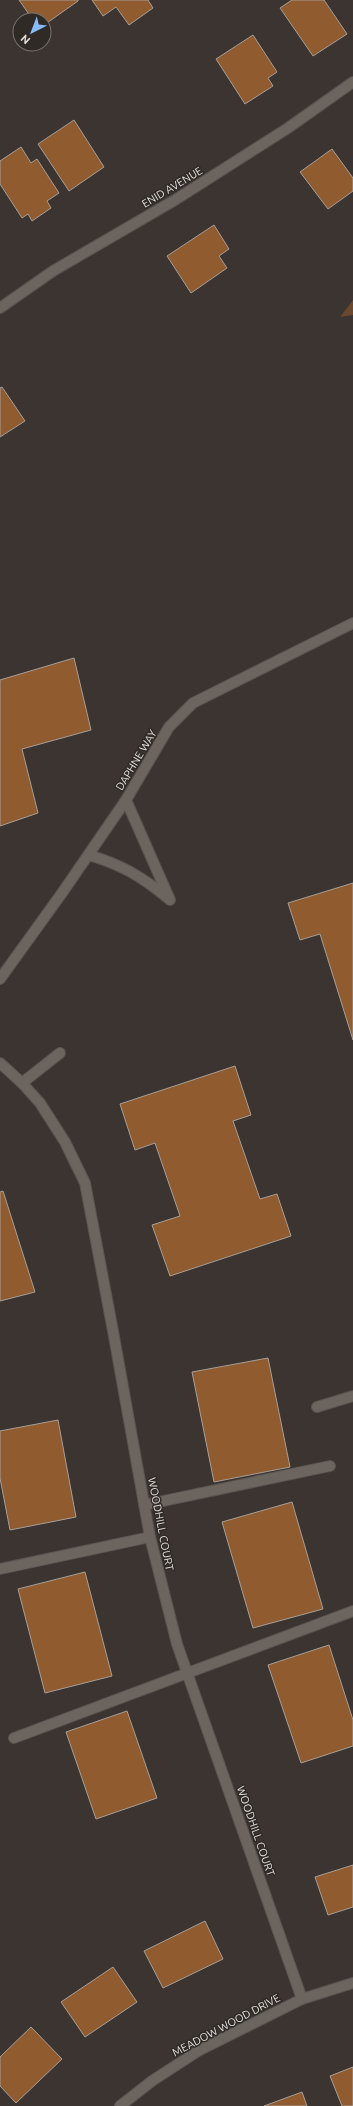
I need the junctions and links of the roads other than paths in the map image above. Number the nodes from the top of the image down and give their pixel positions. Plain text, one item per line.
1 (353, 82) edge
2 (0, 308) edge
3 (353, 623) edge
4 (126, 800) junction
5 (88, 855) junction
6 (0, 979) edge
7 (60, 1053) dead end
8 (0, 1063) edge
9 (22, 1083) junction
10 (353, 1396) edge
11 (317, 1407) dead end
12 (330, 1466) dead end
13 (144, 1505) junction
14 (150, 1538) junction
15 (0, 1569) edge
16 (353, 1611) edge
17 (187, 1674) junction
18 (14, 1738) dead end
19 (353, 1983) edge
20 (302, 1999) junction
21 (120, 2106) edge

1 - 2 street, ENID AVENUE
3 - 4 street, DAPHNE WAY
4 - 5 street, DAPHNE WAY
4 - 5 street
5 - 6 street, DAPHNE WAY
7 - 9 street
8 - 9 street, WOODHILL COURT
9 - 13 street, WOODHILL COURT
10 - 11 street
12 - 13 street
13 - 14 street, WOODHILL COURT
14 - 15 street
14 - 17 street, WOODHILL COURT
16 - 17 street
17 - 18 street
17 - 20 street, WOODHILL COURT
19 - 20 street, MEADOW WOOD DRIVE
20 - 21 street, MEADOW WOOD DRIVE

